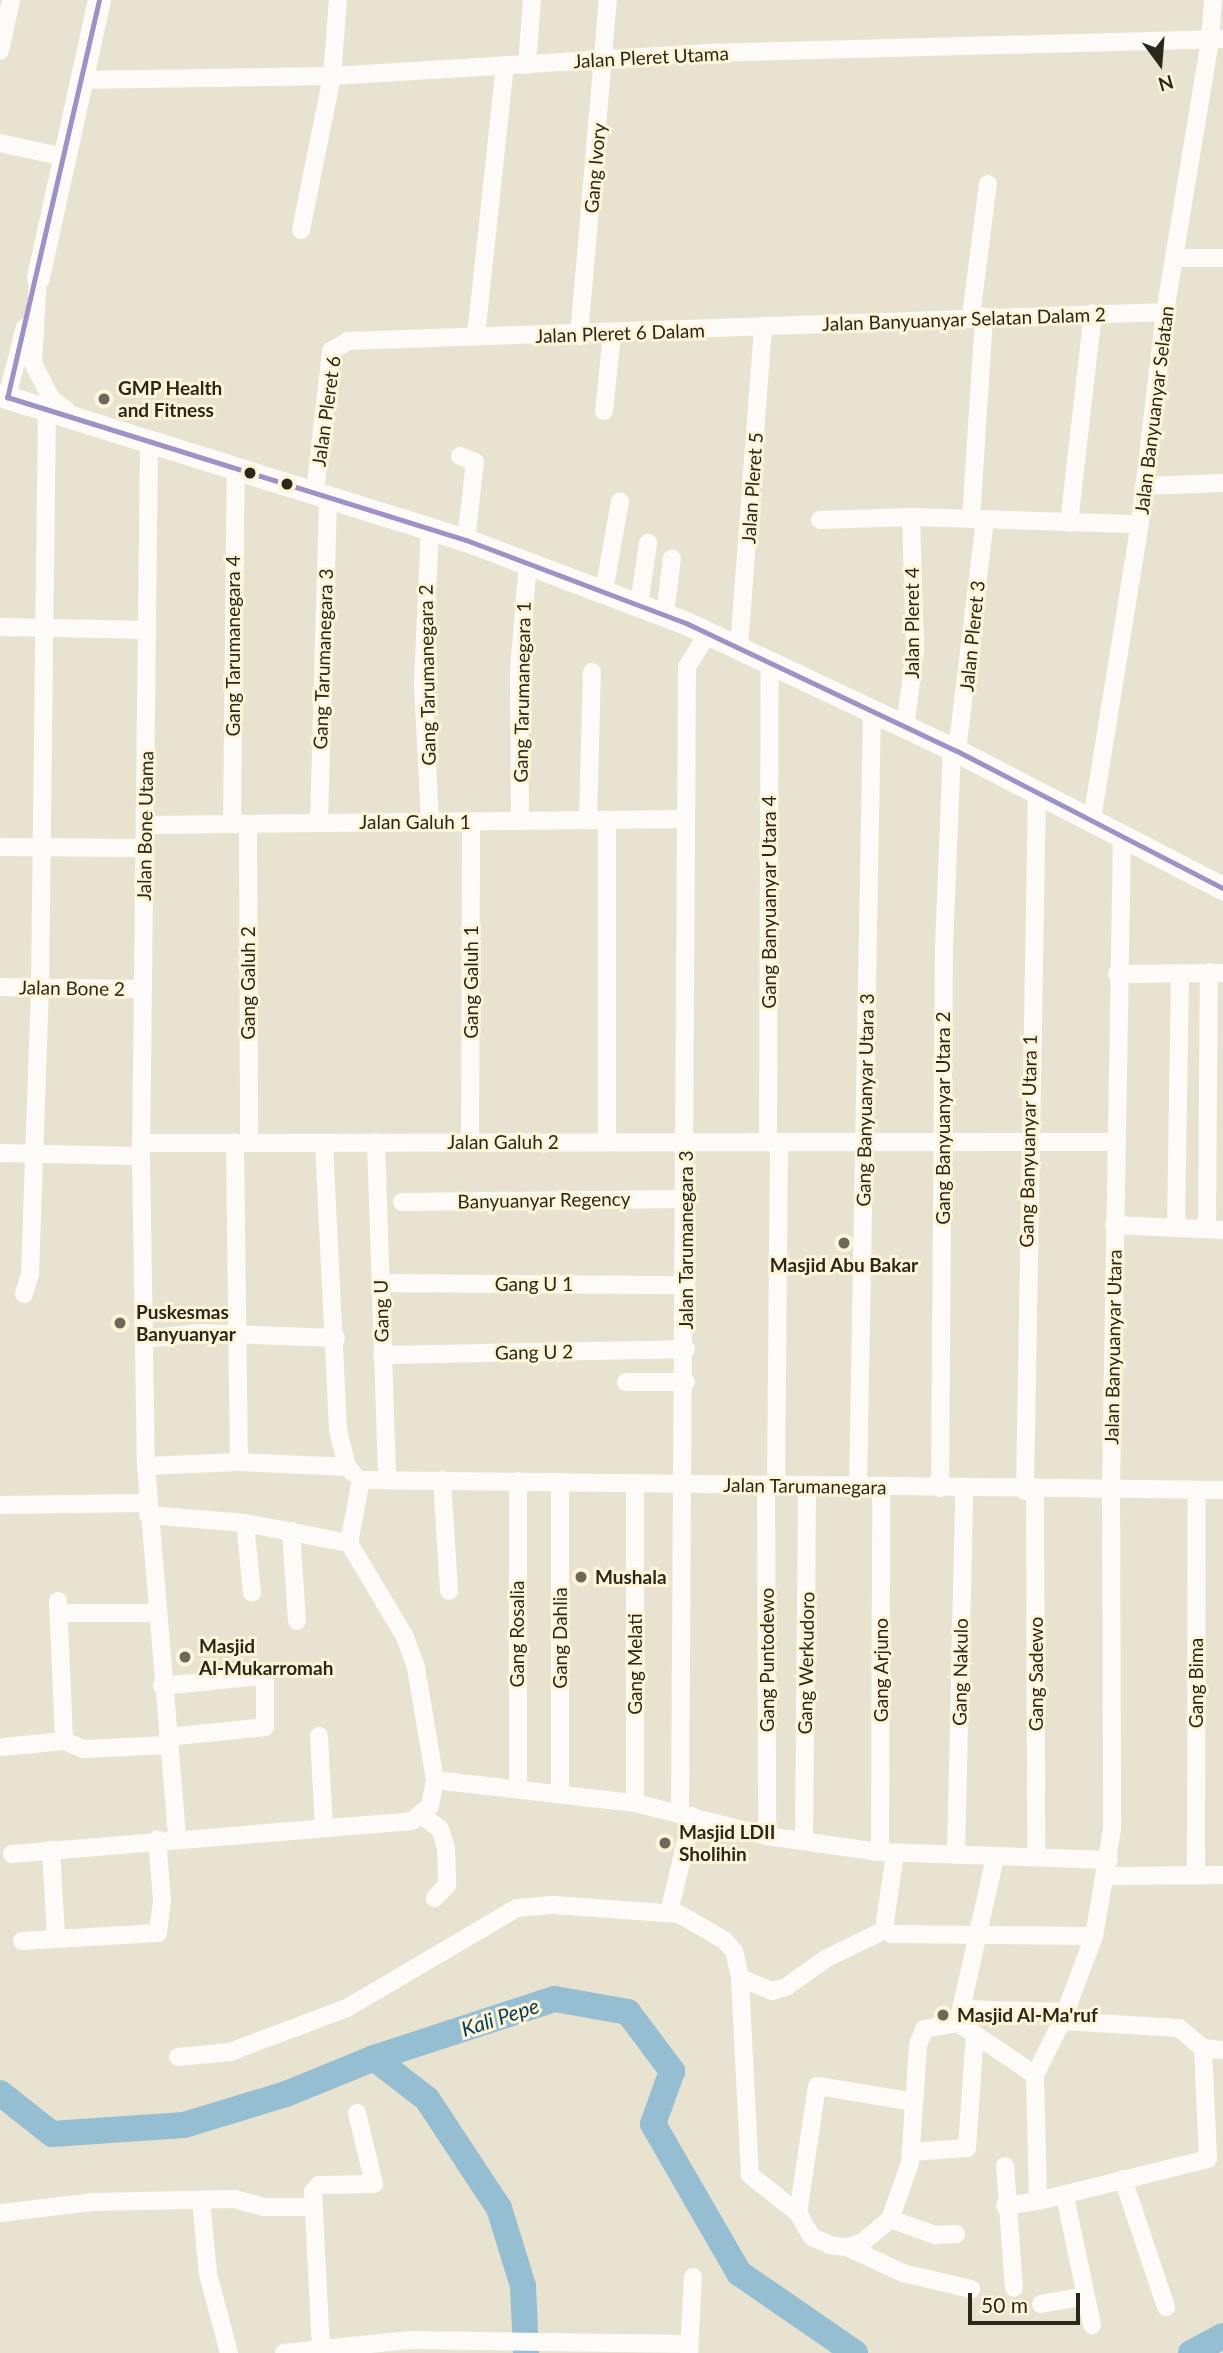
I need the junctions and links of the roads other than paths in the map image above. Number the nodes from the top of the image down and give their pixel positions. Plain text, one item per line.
1 (11, 0) edge
2 (99, 0) edge
3 (338, 0) edge
4 (532, 0) edge
5 (608, 0) edge
6 (1213, 0) edge
7 (1217, 39) edge
8 (0, 51) edge
9 (606, 58) junction
10 (527, 65) junction
11 (505, 66) junction
12 (332, 76) junction
13 (79, 80) junction
14 (0, 143) edge
15 (64, 157) junction
16 (988, 184) dead end
17 (301, 230) dead end
18 (1174, 258) junction
19 (1223, 258) edge
20 (38, 276) junction
21 (1165, 312) junction
22 (1093, 313) junction
23 (978, 316) junction
24 (763, 328) junction
25 (612, 335) junction
26 (476, 336) junction
27 (579, 336) junction
28 (4, 396) edge
29 (47, 408) junction
30 (604, 411) dead end
31 (74, 418) junction
32 (149, 441) junction
33 (460, 456) dead end
34 (236, 468) junction
35 (1223, 483) edge
36 (1144, 486) junction
37 (322, 494) junction
38 (620, 500) dead end
39 (911, 517) junction
40 (820, 520) dead end
41 (978, 520) junction
42 (1069, 523) junction
43 (1140, 524) junction
44 (429, 528) junction
45 (466, 540) junction
46 (648, 543) dead end
47 (672, 558) dead end
48 (528, 563) junction
49 (604, 591) junction
50 (639, 604) junction
51 (665, 614) junction
52 (0, 627) edge
53 (43, 628) junction
54 (698, 628) junction
55 (147, 630) junction
56 (739, 647) junction
57 (770, 662) junction
58 (592, 673) dead end
59 (872, 712) junction
60 (905, 728) junction
61 (954, 750) junction
62 (1037, 791) junction
63 (686, 819) junction
64 (1092, 819) junction
65 (588, 820) junction
66 (607, 820) junction
67 (520, 821) junction
68 (430, 822) junction
69 (471, 822) junction
70 (319, 823) junction
71 (240, 824) junction
72 (145, 825) junction
73 (1122, 834) junction
74 (0, 847) edge
75 (145, 848) junction
76 (39, 849) junction
77 (1223, 888) edge
78 (1216, 972) edge
79 (1180, 973) junction
80 (1116, 974) junction
81 (40, 986) junction
82 (0, 987) edge
83 (143, 989) junction
84 (773, 1141) junction
85 (376, 1142) junction
86 (470, 1142) junction
87 (607, 1142) junction
88 (686, 1142) junction
89 (943, 1142) junction
90 (1115, 1142) junction
91 (242, 1143) junction
92 (324, 1143) junction
93 (865, 1143) junction
94 (1028, 1144) junction
95 (141, 1149) junction
96 (0, 1153) edge
97 (35, 1155) junction
98 (686, 1199) junction
99 (402, 1202) dead end
100 (1114, 1225) junction
101 (1176, 1227) junction
102 (1215, 1230) edge
103 (381, 1283) junction
104 (686, 1285) junction
105 (26, 1286) dead end
106 (236, 1337) junction
107 (336, 1338) junction
108 (144, 1339) junction
109 (686, 1349) junction
110 (382, 1355) junction
111 (626, 1382) dead end
112 (686, 1382) junction
113 (239, 1462) junction
114 (146, 1466) junction
115 (347, 1467) junction
116 (387, 1479) junction
117 (361, 1480) junction
118 (442, 1480) junction
119 (518, 1480) junction
120 (560, 1482) junction
121 (635, 1483) junction
122 (684, 1483) junction
123 (771, 1485) junction
124 (807, 1486) junction
125 (858, 1487) junction
126 (881, 1488) junction
127 (940, 1488) junction
128 (964, 1489) junction
129 (1111, 1490) junction
130 (1223, 1490) edge
131 (1030, 1491) junction
132 (1197, 1491) junction
133 (0, 1505) edge
134 (148, 1509) junction
135 (245, 1523) junction
136 (291, 1531) junction
137 (349, 1543) junction
138 (449, 1591) dead end
139 (252, 1593) dead end
140 (157, 1613) junction
141 (297, 1621) dead end
142 (162, 1686) junction
143 (319, 1736) dead end
144 (64, 1741) junction
145 (168, 1741) junction
146 (3, 1748) dead end
147 (435, 1780) junction
148 (519, 1787) junction
149 (560, 1794) junction
150 (635, 1803) junction
151 (686, 1815) junction
152 (423, 1816) junction
153 (324, 1828) junction
154 (767, 1836) junction
155 (177, 1838) junction
156 (157, 1839) junction
157 (804, 1840) junction
158 (51, 1850) junction
159 (888, 1853) junction
160 (12, 1854) dead end
161 (956, 1855) junction
162 (995, 1857) junction
163 (1036, 1857) junction
164 (1108, 1868) junction
165 (1196, 1875) junction
166 (1223, 1875) edge
167 (435, 1898) dead end
168 (670, 1912) junction
169 (885, 1930) junction
170 (1094, 1936) junction
171 (980, 1937) junction
172 (56, 1938) junction
173 (22, 1941) dead end
174 (740, 1990) junction
175 (960, 2016) junction
176 (1064, 2017) junction
177 (975, 2035) junction
178 (1202, 2048) junction
179 (1223, 2050) edge
180 (178, 2057) dead end
181 (1035, 2075) junction
182 (914, 2102) junction
183 (357, 2113) dead end
184 (911, 2152) junction
185 (1005, 2166) dead end
186 (1123, 2179) junction
187 (1065, 2196) junction
188 (1038, 2200) junction
189 (201, 2201) junction
190 (1005, 2206) junction
191 (313, 2207) junction
192 (0, 2213) edge
193 (798, 2213) junction
194 (890, 2219) junction
195 (956, 2234) dead end
196 (847, 2247) junction
197 (693, 2277) dead end
198 (1014, 2288) dead end
199 (971, 2289) dead end
200 (1086, 2296) junction
201 (1041, 2304) dead end
202 (1166, 2307) dead end
203 (1092, 2326) dead end
204 (545, 2345) edge
205 (321, 2349) junction
206 (689, 2349) edge
207 (229, 2353) edge
208 (284, 2353) edge

1 - 8 street
2 - 13 main road
3 - 12 street
4 - 10 street
5 - 9 street, Gang Ivory
6 - 7 street, Jalan Banyuanyar Selatan
7 - 9 street, Jalan Pleret Utama
7 - 18 street, Jalan Banyuanyar Selatan
9 - 10 street, Jalan Pleret Utama
9 - 27 street, Gang Ivory
10 - 11 street, Jalan Pleret Utama
11 - 12 street, Jalan Pleret Utama
11 - 26 street
12 - 13 street, Jalan Pleret Utama
12 - 17 street
13 - 15 main road
14 - 15 street
15 - 20 main road
16 - 23 street, Jalan Pleret 3
18 - 19 street
18 - 21 street, Jalan Banyuanyar Selatan
20 - 28 street
20 - 31 street
21 - 22 street, Jalan Banyuanyar Selatan Dalam 2
21 - 36 street, Jalan Banyuanyar Selatan
22 - 23 street, Jalan Banyuanyar Selatan Dalam 2
22 - 42 street
23 - 24 street, Jalan Banyuanyar Selatan Dalam 2
23 - 41 street, Jalan Pleret 3
24 - 25 street, Jalan Pleret 6 Dalam
24 - 56 street, Jalan Pleret 5
25 - 27 street, Jalan Pleret 6 Dalam
25 - 30 street
26 - 27 street, Jalan Pleret 6 Dalam
26 - 37 street, Jalan Pleret 6
28 - 29 main road
29 - 31 main road
29 - 53 street
31 - 32 main road
32 - 34 main road
32 - 55 street, Jalan Bone Utama
33 - 45 street
34 - 37 main road
34 - 71 street, Gang Tarumanegara 4
35 - 36 street
36 - 43 street, Jalan Banyuanyar Selatan
37 - 44 main road
37 - 70 street, Gang Tarumanegara 3
38 - 49 street
39 - 40 street
39 - 41 street
39 - 60 street, Jalan Pleret 4
41 - 42 street
41 - 61 street, Jalan Pleret 3
42 - 43 street
43 - 64 street, Jalan Banyuanyar Selatan
44 - 45 main road
44 - 68 street, Gang Tarumanegara 2
45 - 48 main road
46 - 50 street
47 - 51 street
48 - 49 main road
48 - 67 street, Gang Tarumanegara 1
49 - 50 main road
50 - 51 main road
51 - 54 main road
52 - 53 street
53 - 55 street
53 - 76 street
54 - 56 main road
54 - 63 street, Jalan Tarumanegara 3
55 - 72 street, Jalan Bone Utama
56 - 57 main road
57 - 59 main road
57 - 84 street, Gang Banyuanyar Utara 4
58 - 65 street
59 - 60 main road
59 - 93 street, Gang Banyuanyar Utara 3
60 - 61 main road
61 - 62 main road
61 - 89 street, Gang Banyuanyar Utara 2
62 - 64 main road
62 - 94 street, Gang Banyuanyar Utara 1
63 - 66 street, Jalan Galuh 1
63 - 88 street, Jalan Tarumanegara 3
64 - 73 main road
65 - 66 street, Jalan Galuh 1
65 - 67 street, Jalan Galuh 1
66 - 87 street
67 - 69 street, Jalan Galuh 1
68 - 69 street, Jalan Galuh 1
68 - 70 street, Jalan Galuh 1
69 - 86 street, Gang Galuh 1
70 - 71 street, Jalan Galuh 1
71 - 72 street, Jalan Galuh 1
71 - 91 street, Gang Galuh 2
72 - 75 street, Jalan Bone Utama
73 - 77 main road
73 - 80 street, Jalan Banyuanyar Utara
74 - 76 street
75 - 76 street
75 - 83 street, Jalan Bone Utama
76 - 81 street
78 - 79 street
78 - 102 street
79 - 80 street
79 - 101 street
80 - 90 street, Jalan Banyuanyar Utara
81 - 82 street, Jalan Bone 2
81 - 83 street, Jalan Bone 2
81 - 97 street
83 - 95 street, Jalan Bone Utama
84 - 88 street, Jalan Galuh 2
84 - 93 street, Jalan Galuh 2
84 - 123 street, Gang Banyuanyar Utara 4
85 - 86 street, Jalan Galuh 2
85 - 92 street, Jalan Galuh 2
85 - 103 street, Gang U
86 - 87 street, Jalan Galuh 2
87 - 88 street, Jalan Galuh 2
88 - 98 street, Jalan Tarumanegara 3
89 - 93 street, Jalan Galuh 2
89 - 94 street, Jalan Galuh 2
89 - 127 street, Gang Banyuanyar Utara 2
90 - 94 street, Jalan Galuh 2
90 - 100 street, Jalan Banyuanyar Utara
91 - 92 street, Jalan Galuh 2
91 - 95 street, Jalan Galuh 2
91 - 106 street, Gang Galuh 2
92 - 107 street
93 - 125 street, Gang Banyuanyar Utara 3
94 - 131 street, Gang Banyuanyar Utara 1
95 - 97 street, Jalan Galuh 2
95 - 108 street, Jalan Bone Utama
96 - 97 street, Jalan Galuh 2
97 - 105 street
98 - 99 street, Banyuanyar Regency
98 - 104 street, Jalan Tarumanegara 3
100 - 101 street
100 - 129 street, Jalan Banyuanyar Utara
101 - 102 street
103 - 104 street, Gang U 1
103 - 110 street, Gang U
104 - 109 street, Jalan Tarumanegara 3
106 - 107 street
106 - 108 street
106 - 113 street, Gang Galuh 2
107 - 115 street
108 - 114 street, Jalan Bone Utama
109 - 110 street, Gang U 2
109 - 112 street, Jalan Tarumanegara 3
110 - 116 street, Gang U
111 - 112 street
112 - 122 street, Jalan Tarumanegara 3
113 - 114 street
113 - 115 street
114 - 134 street, Jalan Bone Utama
115 - 117 street
116 - 117 street, Jalan Tarumanegara
116 - 118 street, Jalan Tarumanegara
117 - 137 street
118 - 119 street, Jalan Tarumanegara
118 - 138 street
119 - 120 street, Jalan Tarumanegara
119 - 148 street, Gang Rosalia
120 - 121 street, Jalan Tarumanegara
120 - 149 street, Gang Dahlia
121 - 122 street, Jalan Tarumanegara
121 - 150 street, Gang Melati
122 - 123 street, Jalan Tarumanegara
122 - 151 street, Jalan Tarumanegara 3
123 - 124 street, Jalan Tarumanegara
123 - 154 street, Gang Puntodewo
124 - 125 street, Jalan Tarumanegara
124 - 157 street, Gang Werkudoro
125 - 126 street, Jalan Tarumanegara
126 - 127 street, Jalan Tarumanegara
126 - 159 street, Gang Arjuno
127 - 128 street, Jalan Tarumanegara
128 - 131 street, Jalan Tarumanegara
128 - 161 street, Gang Nakulo
129 - 131 street, Jalan Tarumanegara
129 - 132 street, Jalan Tarumanegara
129 - 164 street, Jalan Banyuanyar Utara
130 - 132 street, Jalan Tarumanegara
131 - 163 street, Gang Sadewo
132 - 165 street, Gang Bima
133 - 134 street
134 - 135 street
134 - 140 street, Jalan Bone Utama
135 - 136 street
135 - 139 street
136 - 137 street
136 - 141 street
137 - 147 street
140 - 142 street, Jalan Bone Utama
140 - 144 street
142 - 145 street, Jalan Bone Utama
142 - 145 street
143 - 153 street
144 - 145 street
144 - 146 street
145 - 155 street, Jalan Bone Utama
147 - 148 street
147 - 152 street
148 - 149 street
149 - 150 street
150 - 151 street
151 - 154 street
151 - 168 street, Jalan Tarumanegara 3
152 - 153 street
152 - 167 street
153 - 155 street
154 - 157 street
155 - 156 street
156 - 158 street
156 - 172 street
157 - 159 street
158 - 160 street
158 - 172 street
159 - 161 street
159 - 169 street, Gang Arjuno
161 - 162 street
162 - 163 street
162 - 171 street
163 - 164 street
164 - 165 street
164 - 170 street, Jalan Banyuanyar Utara
165 - 166 street
168 - 174 street
168 - 180 street
169 - 171 street
169 - 174 street
170 - 171 street
170 - 176 street, Jalan Banyuanyar Utara
171 - 175 street
172 - 173 street
174 - 193 street
175 - 176 street
175 - 177 street
175 - 182 street
176 - 178 street
176 - 181 street, Jalan Banyuanyar Utara
177 - 181 street
177 - 184 street
178 - 179 street
178 - 186 street
181 - 188 street
182 - 184 street
182 - 193 street
183 - 191 street
184 - 194 street
185 - 190 street
186 - 187 street
186 - 202 street
187 - 188 street
187 - 200 street
188 - 190 street
189 - 191 street
189 - 192 street
189 - 207 street
190 - 198 street
191 - 205 street
193 - 196 street
194 - 195 street
194 - 196 street
196 - 199 street
197 - 206 street
200 - 201 street
200 - 203 street
204 - 205 street
204 - 206 street
205 - 208 street

